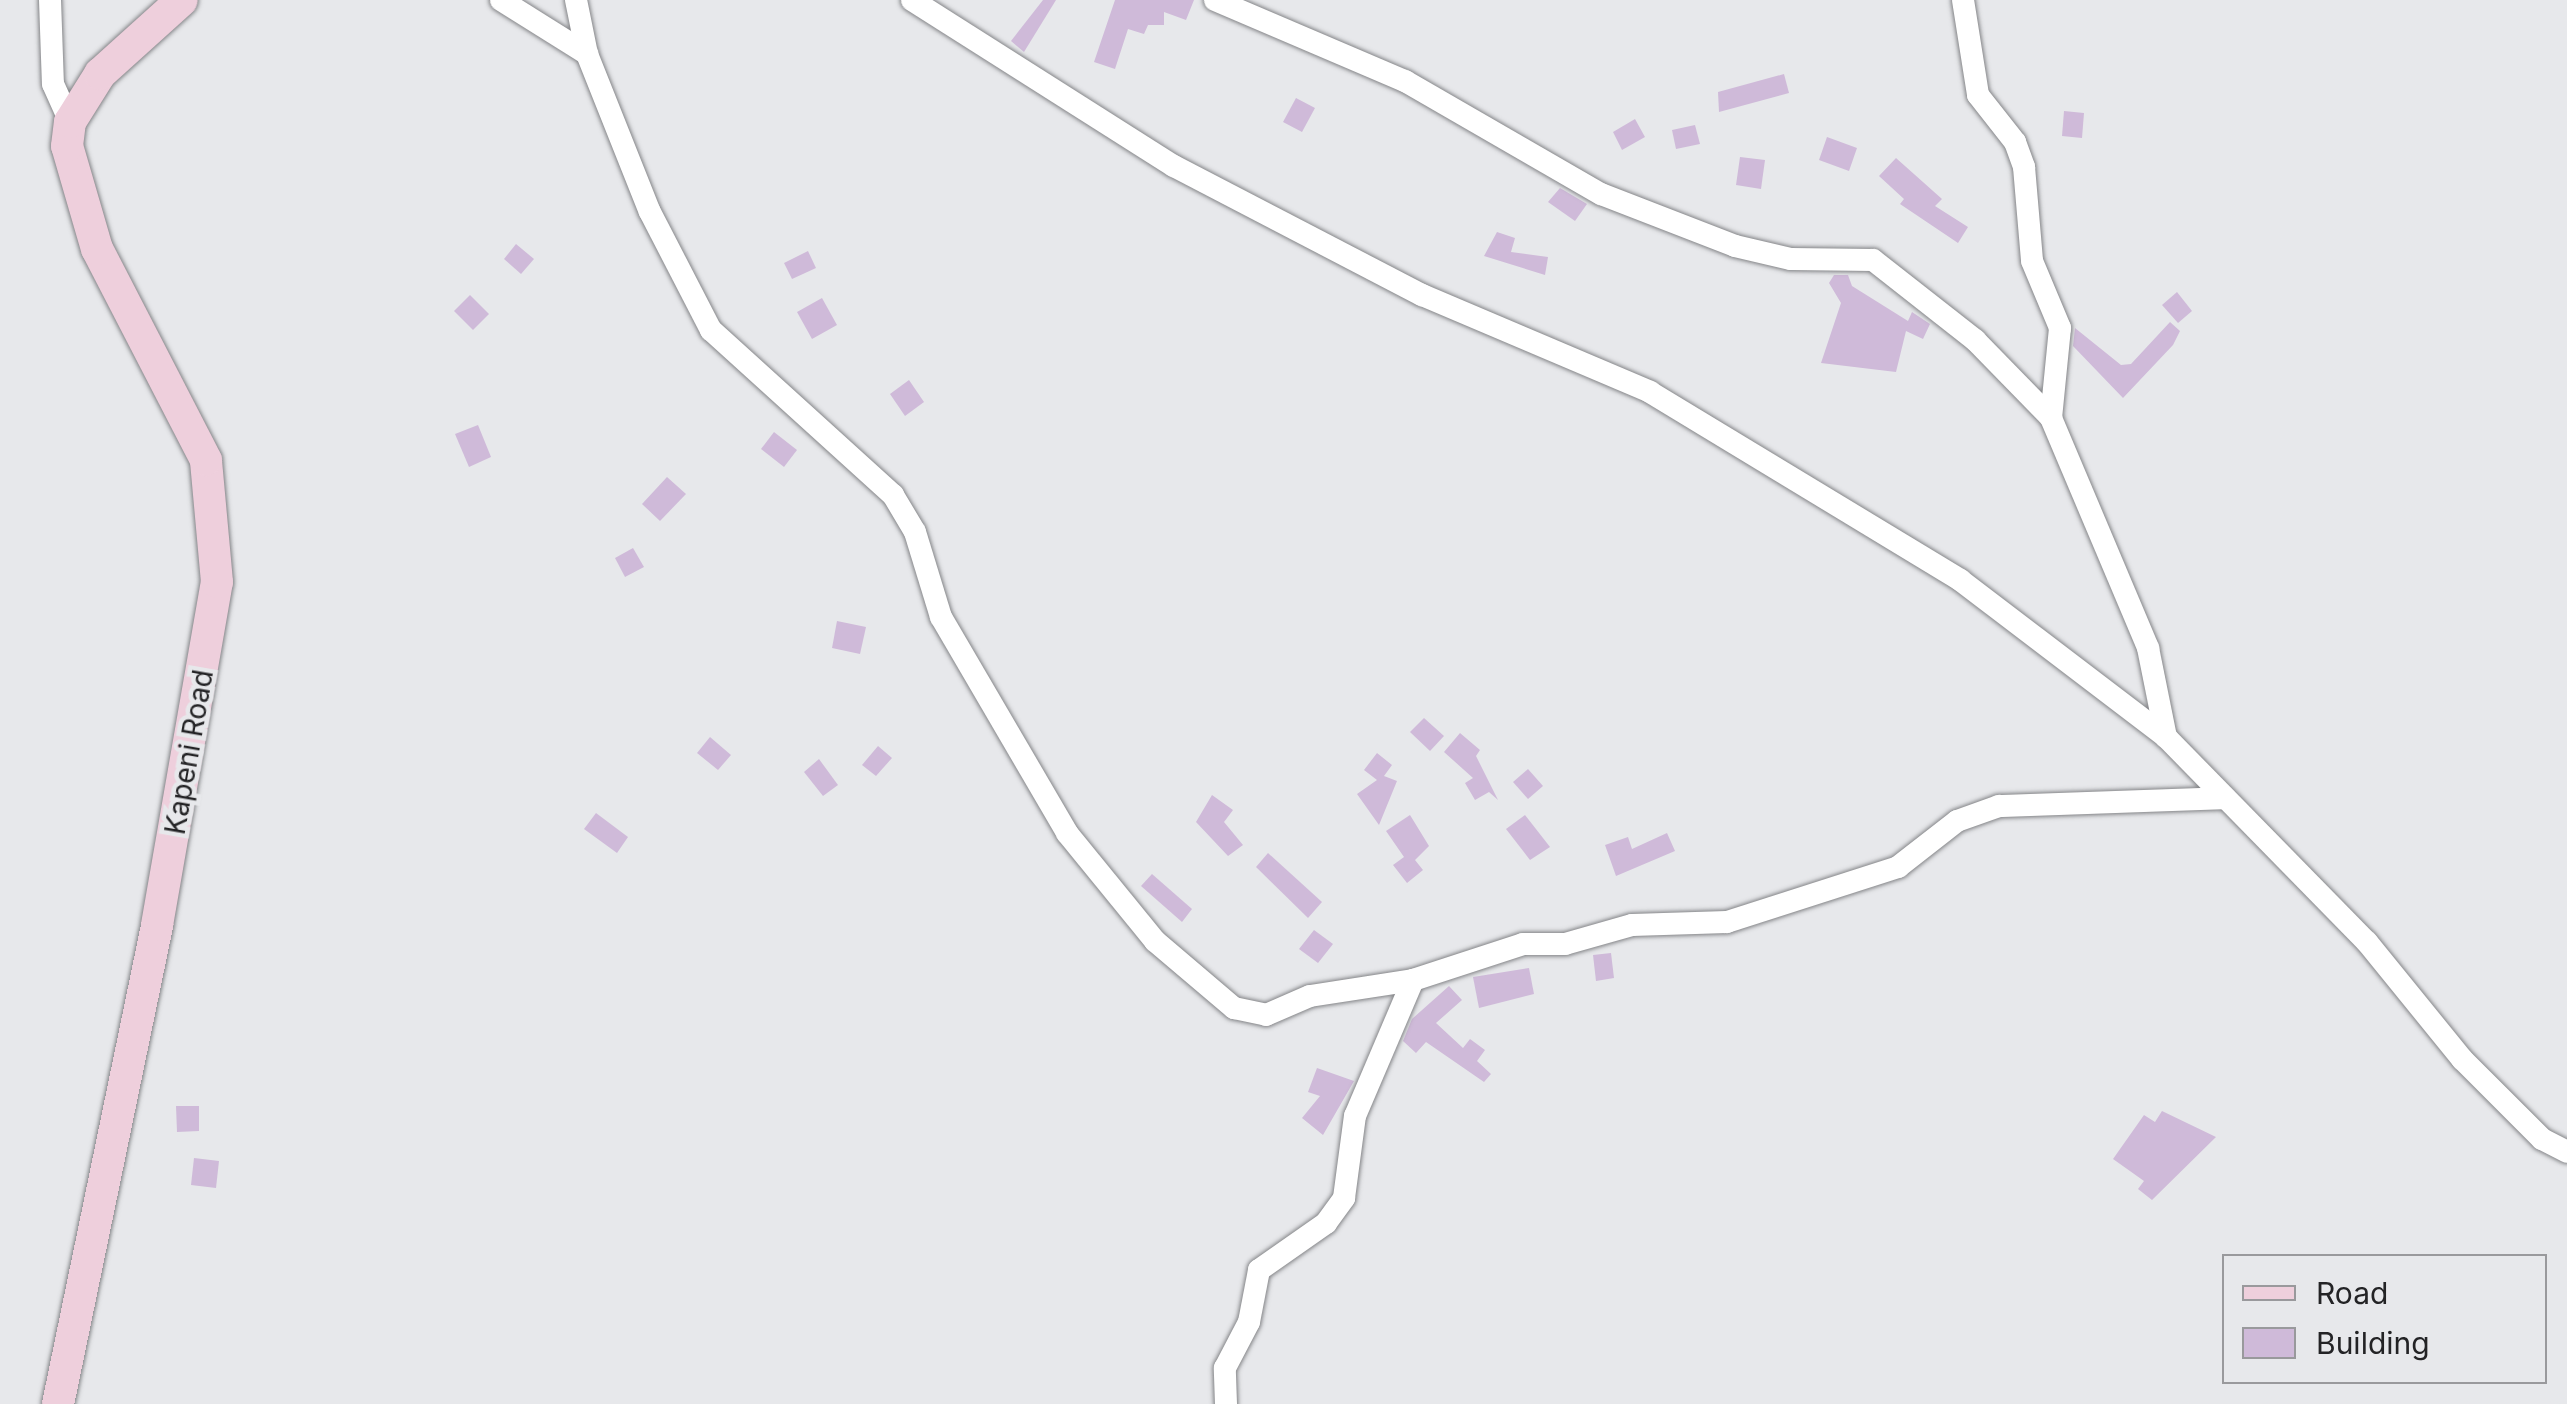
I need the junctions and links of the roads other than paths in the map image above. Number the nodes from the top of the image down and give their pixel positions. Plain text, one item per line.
1 (50, 0) edge
2 (182, 0) edge
3 (501, 0) edge
4 (576, 0) edge
5 (912, 0) edge
6 (1215, 0) edge
7 (1963, 0) edge
8 (587, 54) junction
9 (70, 122) junction
10 (2051, 418) junction
11 (2166, 737) junction
12 (2224, 798) junction
13 (1413, 980) junction
14 (2567, 1152) edge
15 (58, 1404) edge
16 (1226, 1404) edge

1 - 9 street
2 - 9 main road
3 - 8 street
4 - 8 street
5 - 11 street
6 - 10 street
7 - 10 street
8 - 13 street
9 - 15 main road, Kapeni Road
10 - 11 street
11 - 12 street
12 - 13 street
12 - 14 street
13 - 16 street

